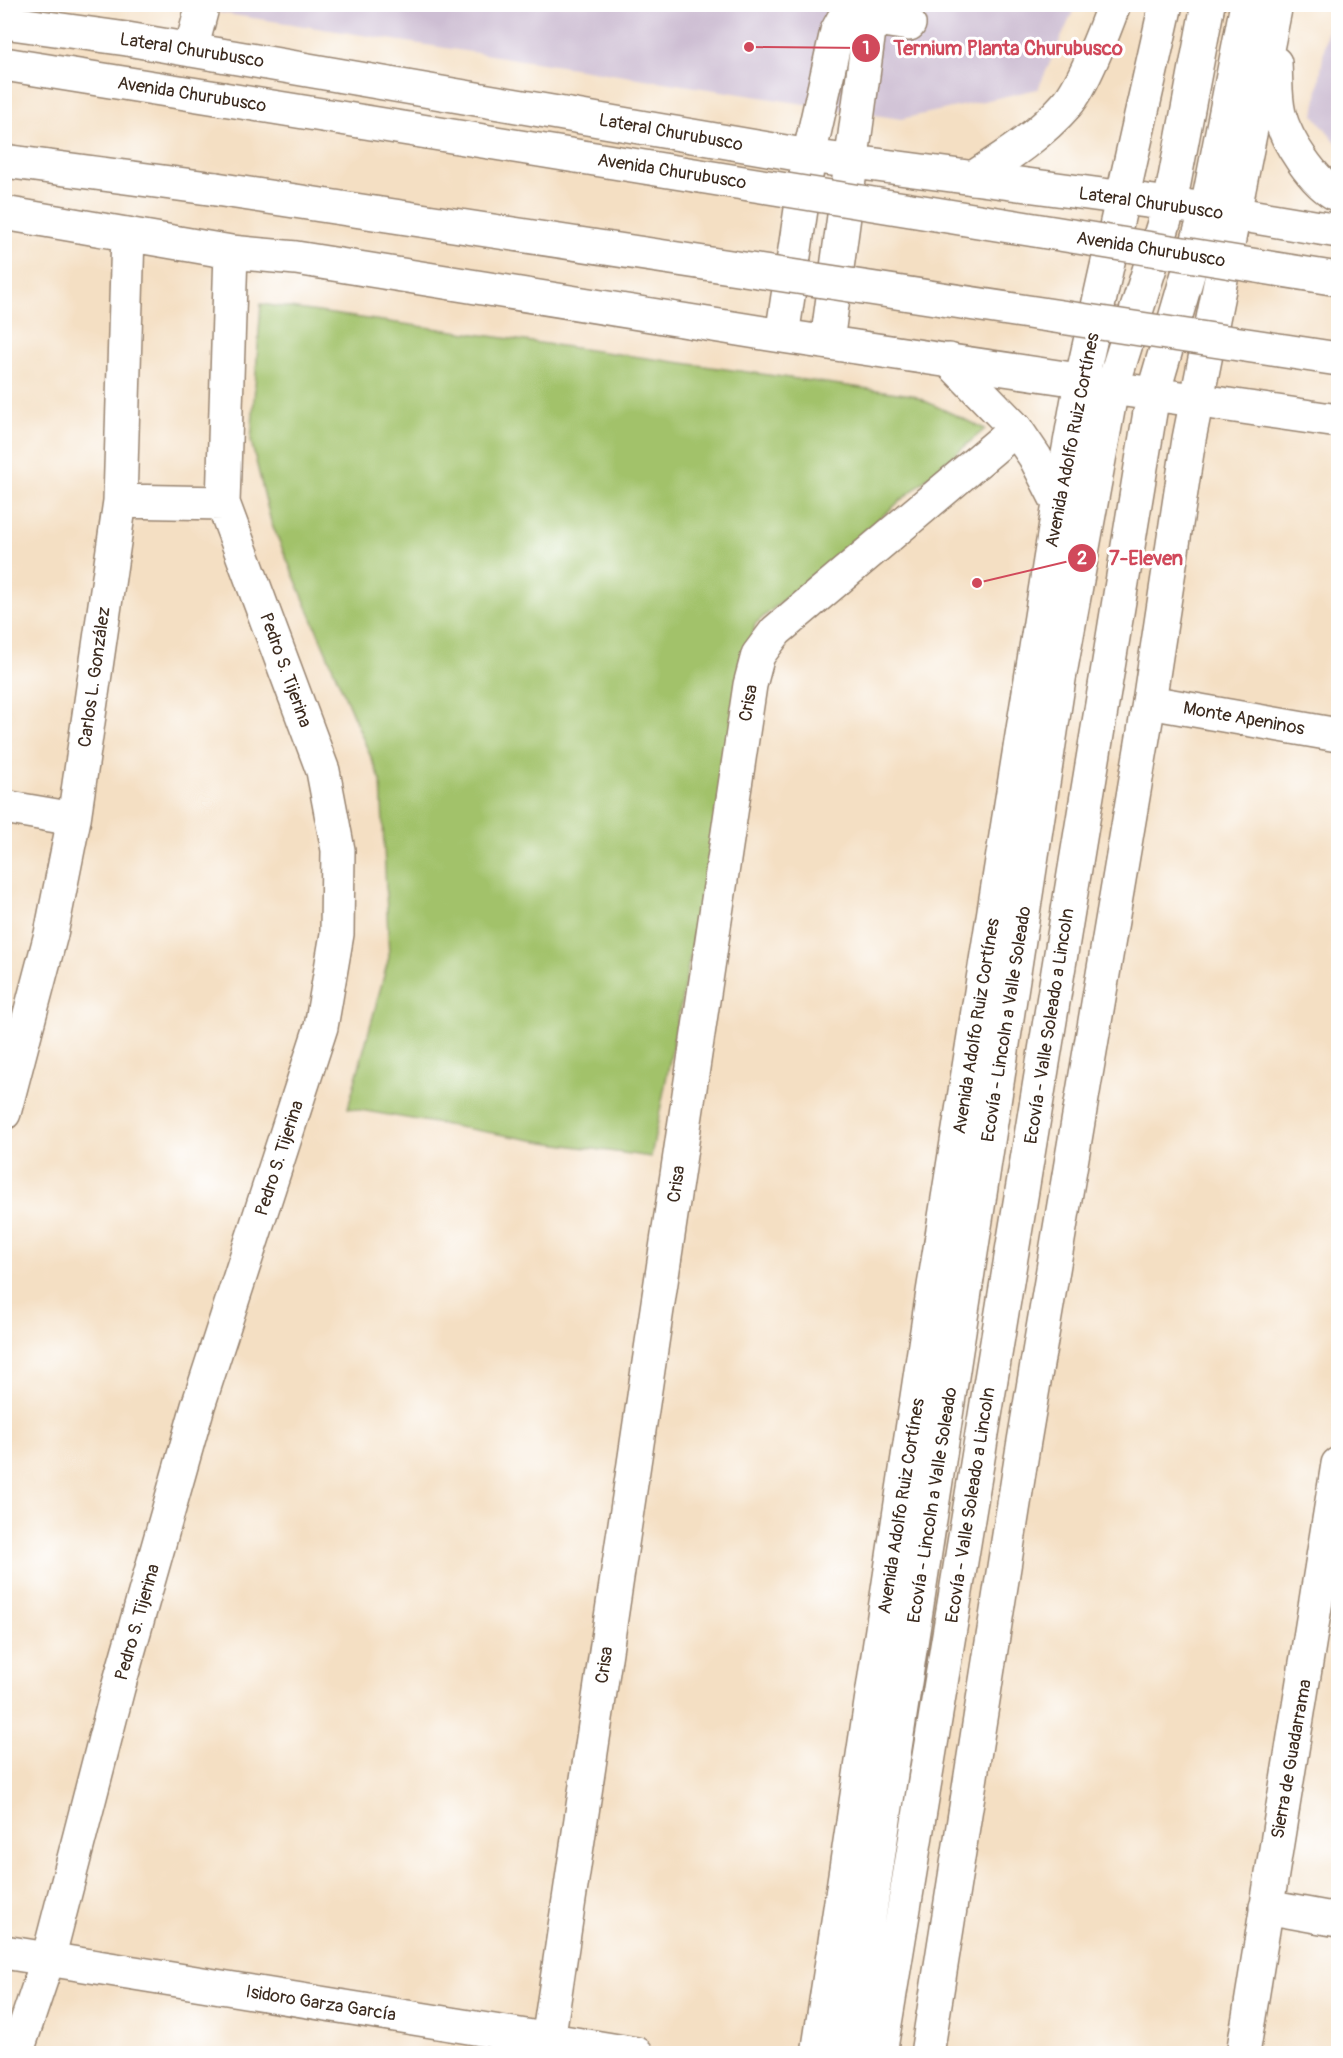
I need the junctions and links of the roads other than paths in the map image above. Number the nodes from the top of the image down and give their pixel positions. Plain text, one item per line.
1 (202, 4) edge
2 (1114, 4) edge
3 (1166, 4) edge
4 (1208, 4) edge
5 (1247, 4) edge
6 (1274, 15) edge
7 (871, 16) junction
8 (4, 22) edge
9 (909, 24) dead end
10 (191, 50) junction
11 (4, 64) edge
12 (809, 156) junction
13 (4, 161) edge
14 (853, 163) junction
15 (973, 178) junction
16 (1338, 195) edge
17 (1122, 199) junction
18 (1170, 204) junction
19 (1219, 212) junction
20 (4, 213) edge
21 (1338, 231) edge
22 (128, 234) junction
23 (231, 252) junction
24 (1338, 279) edge
25 (782, 336) junction
26 (827, 342) junction
27 (1338, 359) edge
28 (949, 360) junction
29 (1097, 385) junction
30 (1153, 394) junction
31 (1198, 401) junction
32 (1338, 421) edge
33 (1016, 429) junction
34 (120, 501) junction
35 (223, 503) junction
36 (1059, 504) junction
37 (1149, 702) junction
38 (1338, 735) edge
39 (4, 807) edge
40 (74, 819) junction
41 (4, 1113) edge
42 (1338, 1464) edge
43 (1326, 1627) edge
44 (1266, 1907) junction
45 (1338, 1920) edge
46 (4, 1952) edge
47 (48, 1959) junction
48 (36, 1995) junction
49 (4, 2010) edge
50 (547, 2047) edge
51 (16, 2054) edge
52 (637, 2054) edge
53 (818, 2054) edge
54 (848, 2054) edge
55 (880, 2054) edge
56 (927, 2054) edge
57 (1243, 2054) edge

1 - 10 main road
2 - 15 main road
3 - 17 main road, Avenida Adolfo Ruiz Cortínes
4 - 18 main road, Ecovía - Lincoln a Valle Soleado
5 - 19 main road, Ecovía - Valle Soleado a Lincoln
6 - 16 main road
6 - 19 main road
7 - 9 main road
7 - 12 main road
7 - 14 main road
8 - 10 main road, Lateral Churubusco
10 - 12 main road, Lateral Churubusco
11 - 24 main road, Avenida Churubusco, bridge
12 - 14 main road, Lateral Churubusco
12 - 25 main road
13 - 27 main road, bridge
14 - 15 main road, Lateral Churubusco
14 - 26 main road
15 - 17 main road, Lateral Churubusco
17 - 18 main road, Lateral Churubusco
17 - 29 main road, Avenida Adolfo Ruiz Cortínes
18 - 19 main road, Lateral Churubusco
18 - 29 main road, Ecovía - Lincoln a Valle Soleado
19 - 21 main road, Lateral Churubusco
19 - 30 main road, Ecovía - Valle Soleado a Lincoln
19 - 31 main road
20 - 22 main road
22 - 23 main road
22 - 34 main road, Carlos L. González
23 - 25 main road
23 - 35 main road, Pedro S. Tijerina
25 - 26 main road
26 - 28 main road
28 - 29 main road
28 - 33 main road
29 - 30 main road
29 - 36 main road, Avenida Adolfo Ruiz Cortínes
29 - 54 main road, Ecovía - Lincoln a Valle Soleado
30 - 31 main road
30 - 55 main road, Ecovía - Valle Soleado a Lincoln
31 - 32 main road
31 - 37 main road
33 - 36 main road
33 - 50 main road, Crisa
34 - 35 main road
34 - 40 main road, Carlos L. González
35 - 47 main road, Pedro S. Tijerina
36 - 53 main road, Avenida Adolfo Ruiz Cortínes
37 - 38 main road, Monte Apeninos
37 - 56 main road
39 - 40 main road
40 - 41 main road, Carlos L. González
42 - 43 main road, Sierra de Guadarrama
43 - 44 main road, Sierra de Guadarrama
44 - 45 main road
44 - 57 main road, Sierra de Guadarrama
46 - 47 main road, Isidoro Garza García
47 - 48 main road, Pedro S. Tijerina
47 - 50 main road, Isidoro Garza García
48 - 49 main road
48 - 51 main road, Pedro S. Tijerina
50 - 52 main road, Isidoro Garza García

